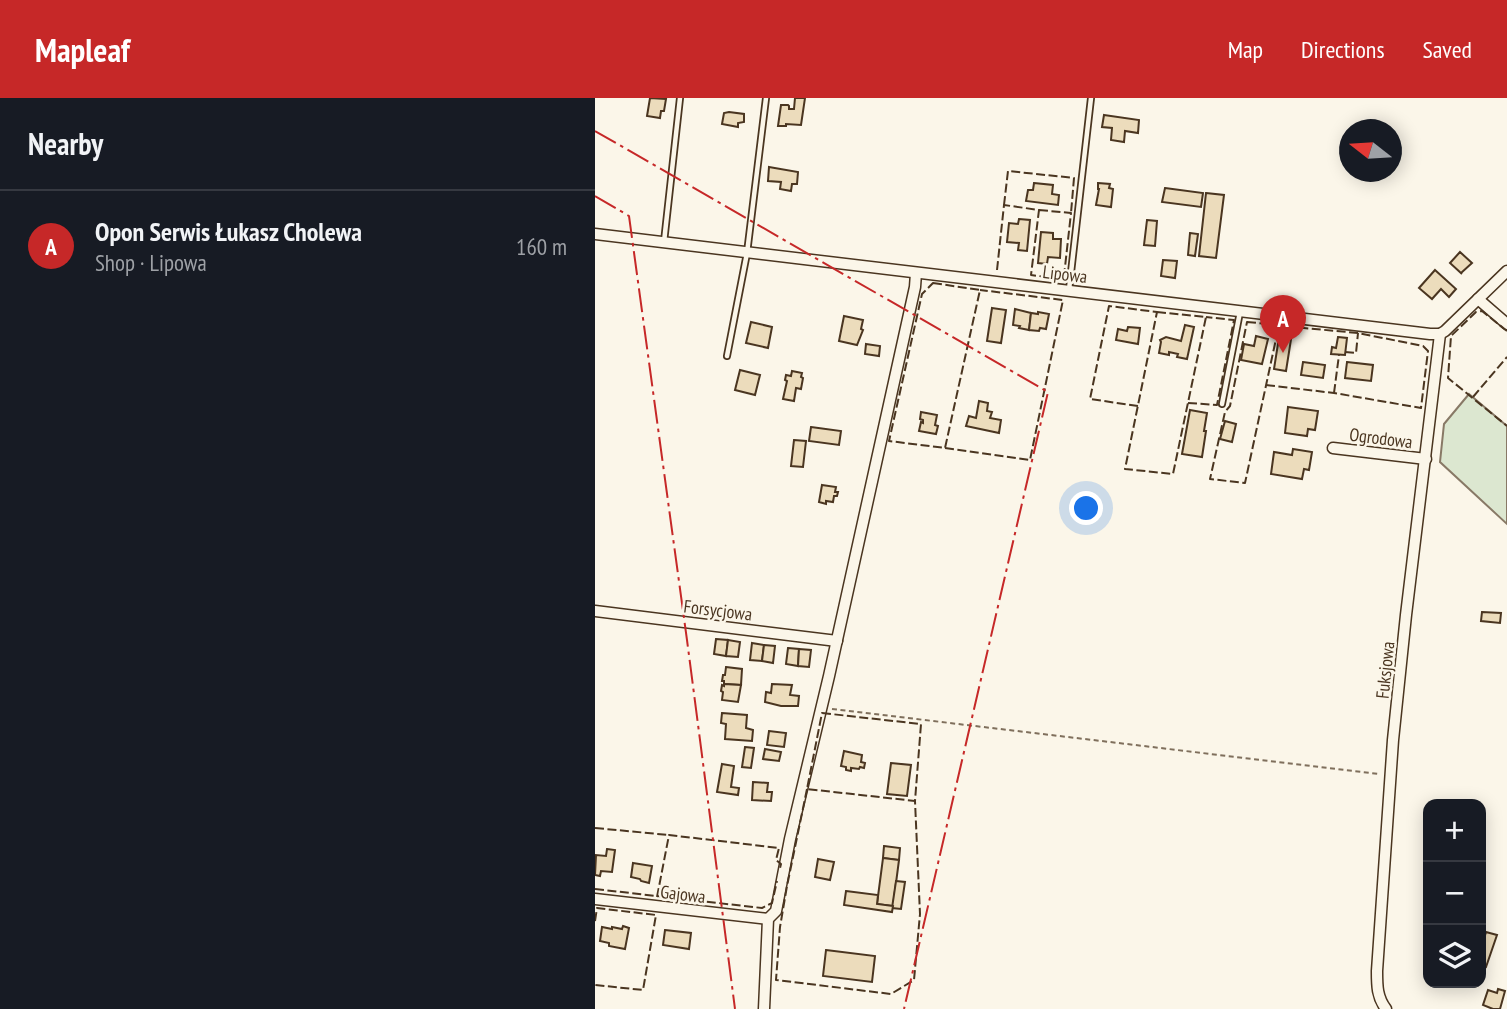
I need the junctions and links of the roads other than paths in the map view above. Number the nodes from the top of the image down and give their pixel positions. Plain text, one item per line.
1 (680, 98) edge
2 (766, 98) edge
3 (1091, 98) edge
4 (595, 234) edge
5 (664, 242) junction
6 (747, 253) junction
7 (1507, 271) edge
8 (916, 273) junction
9 (1069, 291) junction
10 (1478, 299) junction
11 (1240, 311) junction
12 (1507, 324) edge
13 (1440, 334) junction
14 (727, 356) dead end
15 (1222, 404) dead end
16 (1333, 448) dead end
17 (1426, 459) junction
18 (595, 611) edge
19 (837, 641) junction
20 (595, 899) edge
21 (768, 919) junction
22 (764, 1009) edge
23 (1386, 1009) edge

1 - 5 lane
2 - 6 lane
3 - 9 lane
4 - 5 street, Lipowa
5 - 6 street, Lipowa
6 - 8 street, Lipowa
6 - 14 lane
7 - 10 street
8 - 9 street, Lipowa
8 - 19 street
9 - 11 street, Lipowa
10 - 12 street
10 - 13 street
11 - 13 street, Lipowa
11 - 15 lane
13 - 17 street, Fuksjowa
16 - 17 street, Ogrodowa
17 - 23 street, Fuksjowa
18 - 19 street, Forsycjowa
19 - 21 street
20 - 21 street, Gajowa
21 - 22 street

